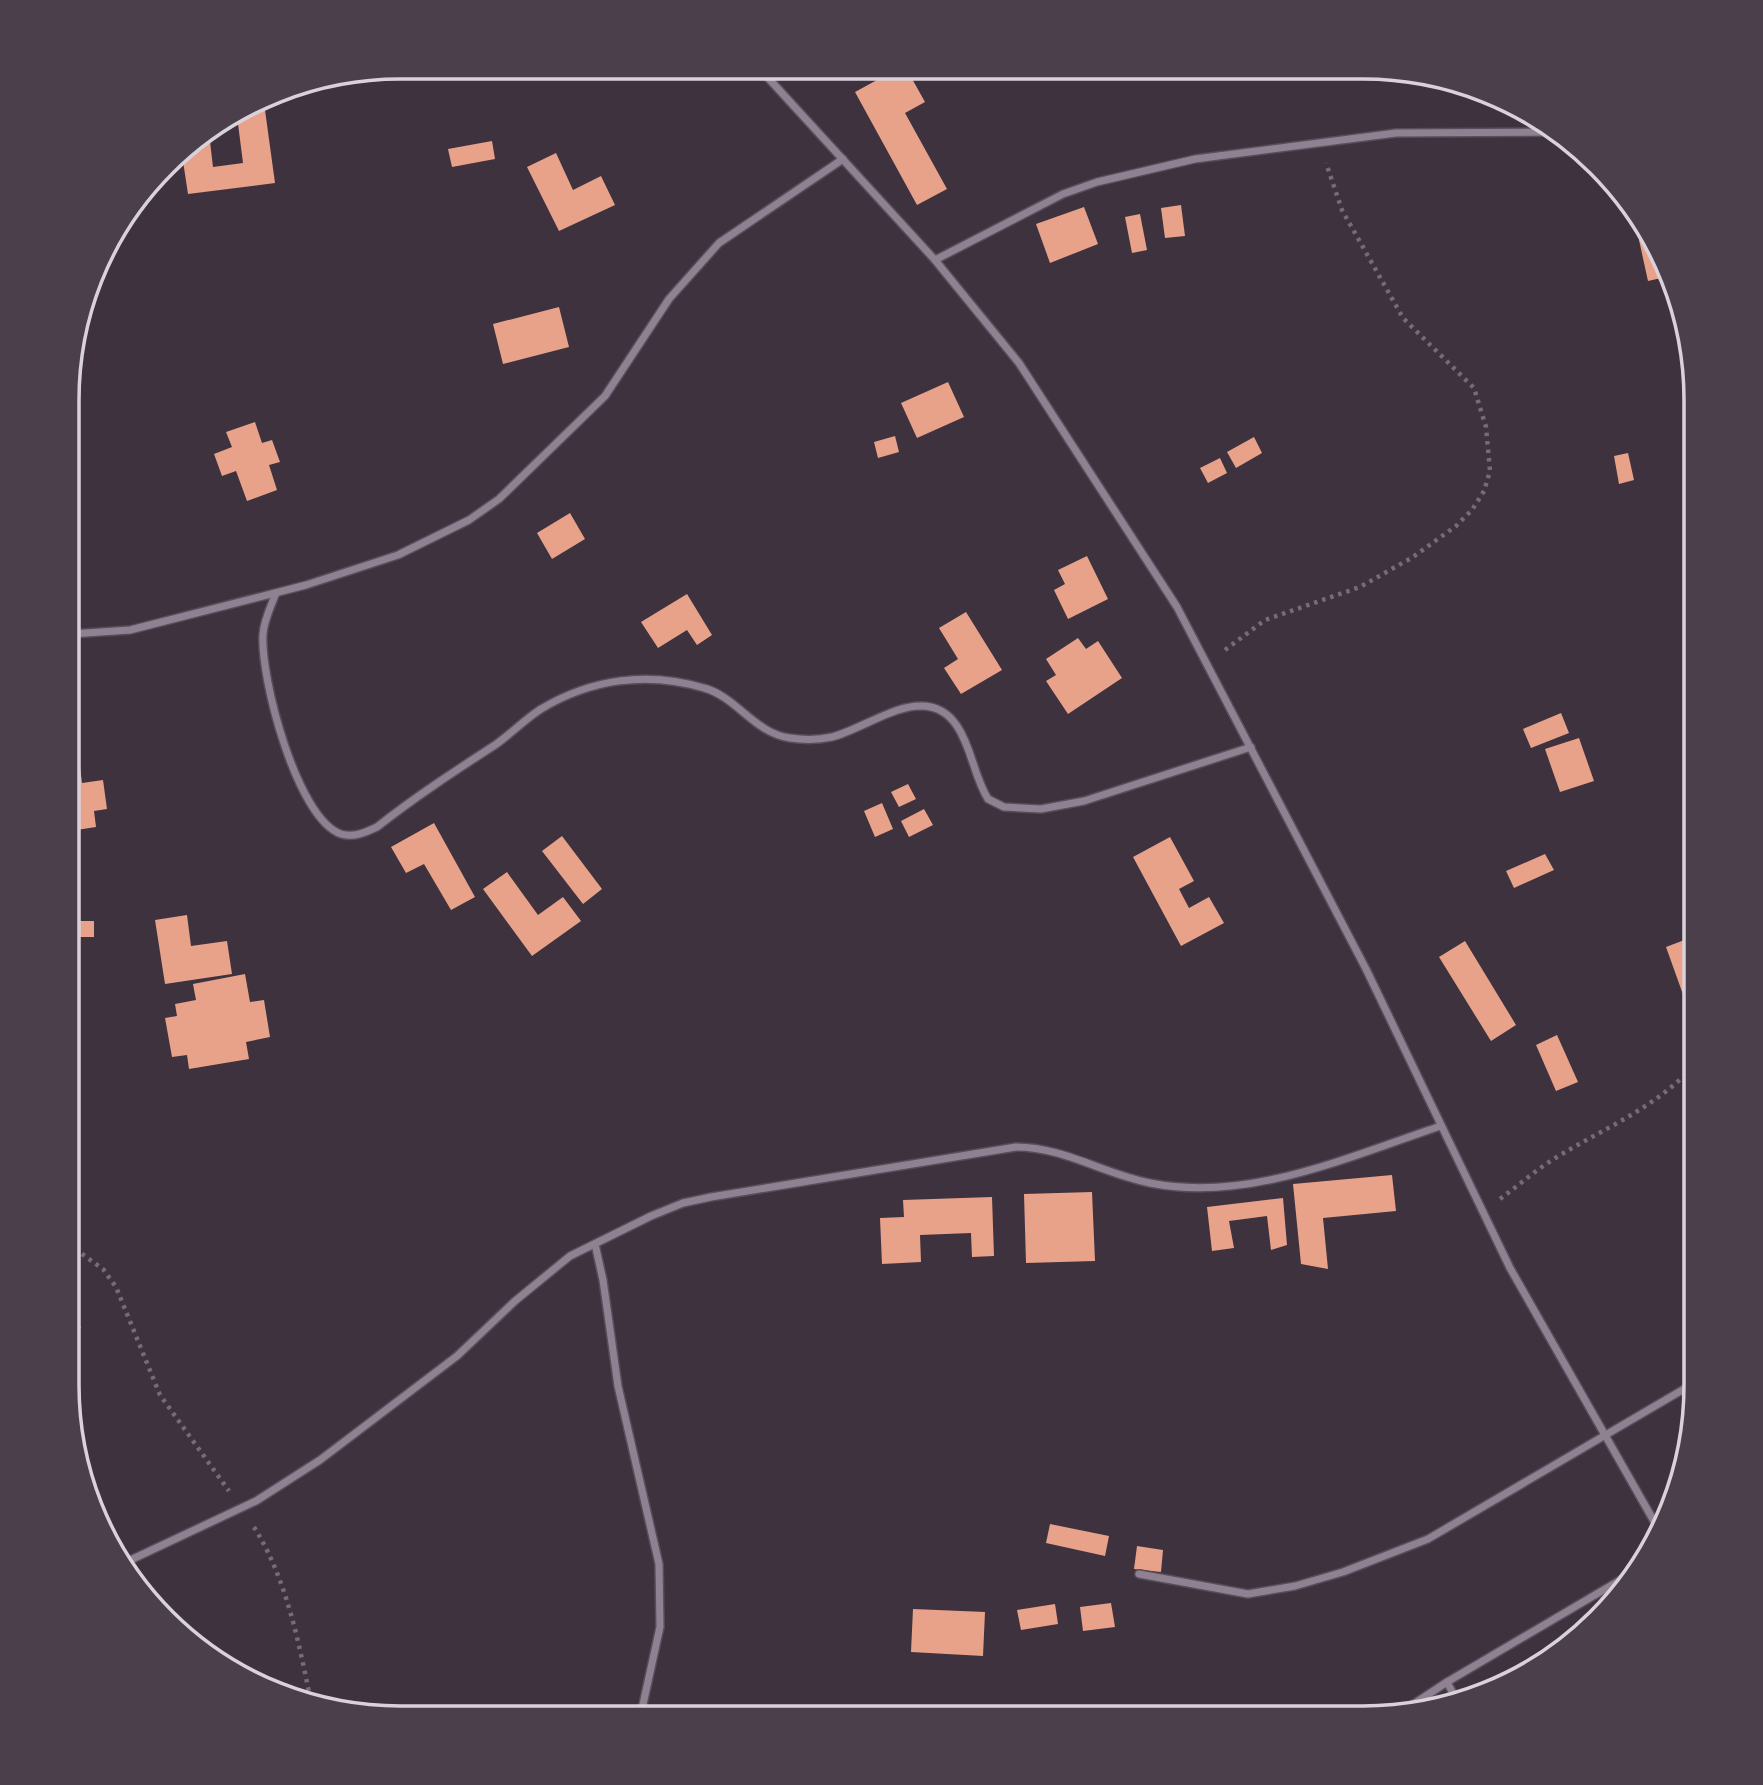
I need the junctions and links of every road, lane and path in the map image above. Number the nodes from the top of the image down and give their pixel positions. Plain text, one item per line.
1 (769, 79) edge
2 (1540, 132) edge
3 (1321, 143) junction
4 (843, 159) junction
5 (935, 260) junction
6 (276, 593) junction
7 (79, 634) edge
8 (1209, 665) junction
9 (1251, 747) junction
10 (1684, 1076) edge
11 (1441, 1126) junction
12 (1482, 1212) junction
13 (595, 1244) junction
14 (79, 1252) edge
15 (1684, 1389) edge
16 (1606, 1434) junction
17 (240, 1508) junction
18 (1654, 1522) edge
19 (131, 1561) edge
20 (1139, 1574) dead end
21 (1617, 1582) edge
22 (1447, 1682) junction
23 (309, 1693) edge
24 (1453, 1693) edge
25 (1417, 1702) edge
26 (643, 1706) edge

1 - 4 street
2 - 3 street
3 - 5 street
3 - 8 path
4 - 5 street
4 - 6 street
5 - 8 street
6 - 7 street
6 - 9 street
8 - 9 street
9 - 11 street
10 - 12 path
11 - 12 street
11 - 13 street
12 - 16 street
13 - 17 street
13 - 26 street
14 - 17 path
15 - 16 street
16 - 18 street
16 - 20 street
17 - 19 street
17 - 23 path
21 - 22 street
22 - 24 street
22 - 25 street

